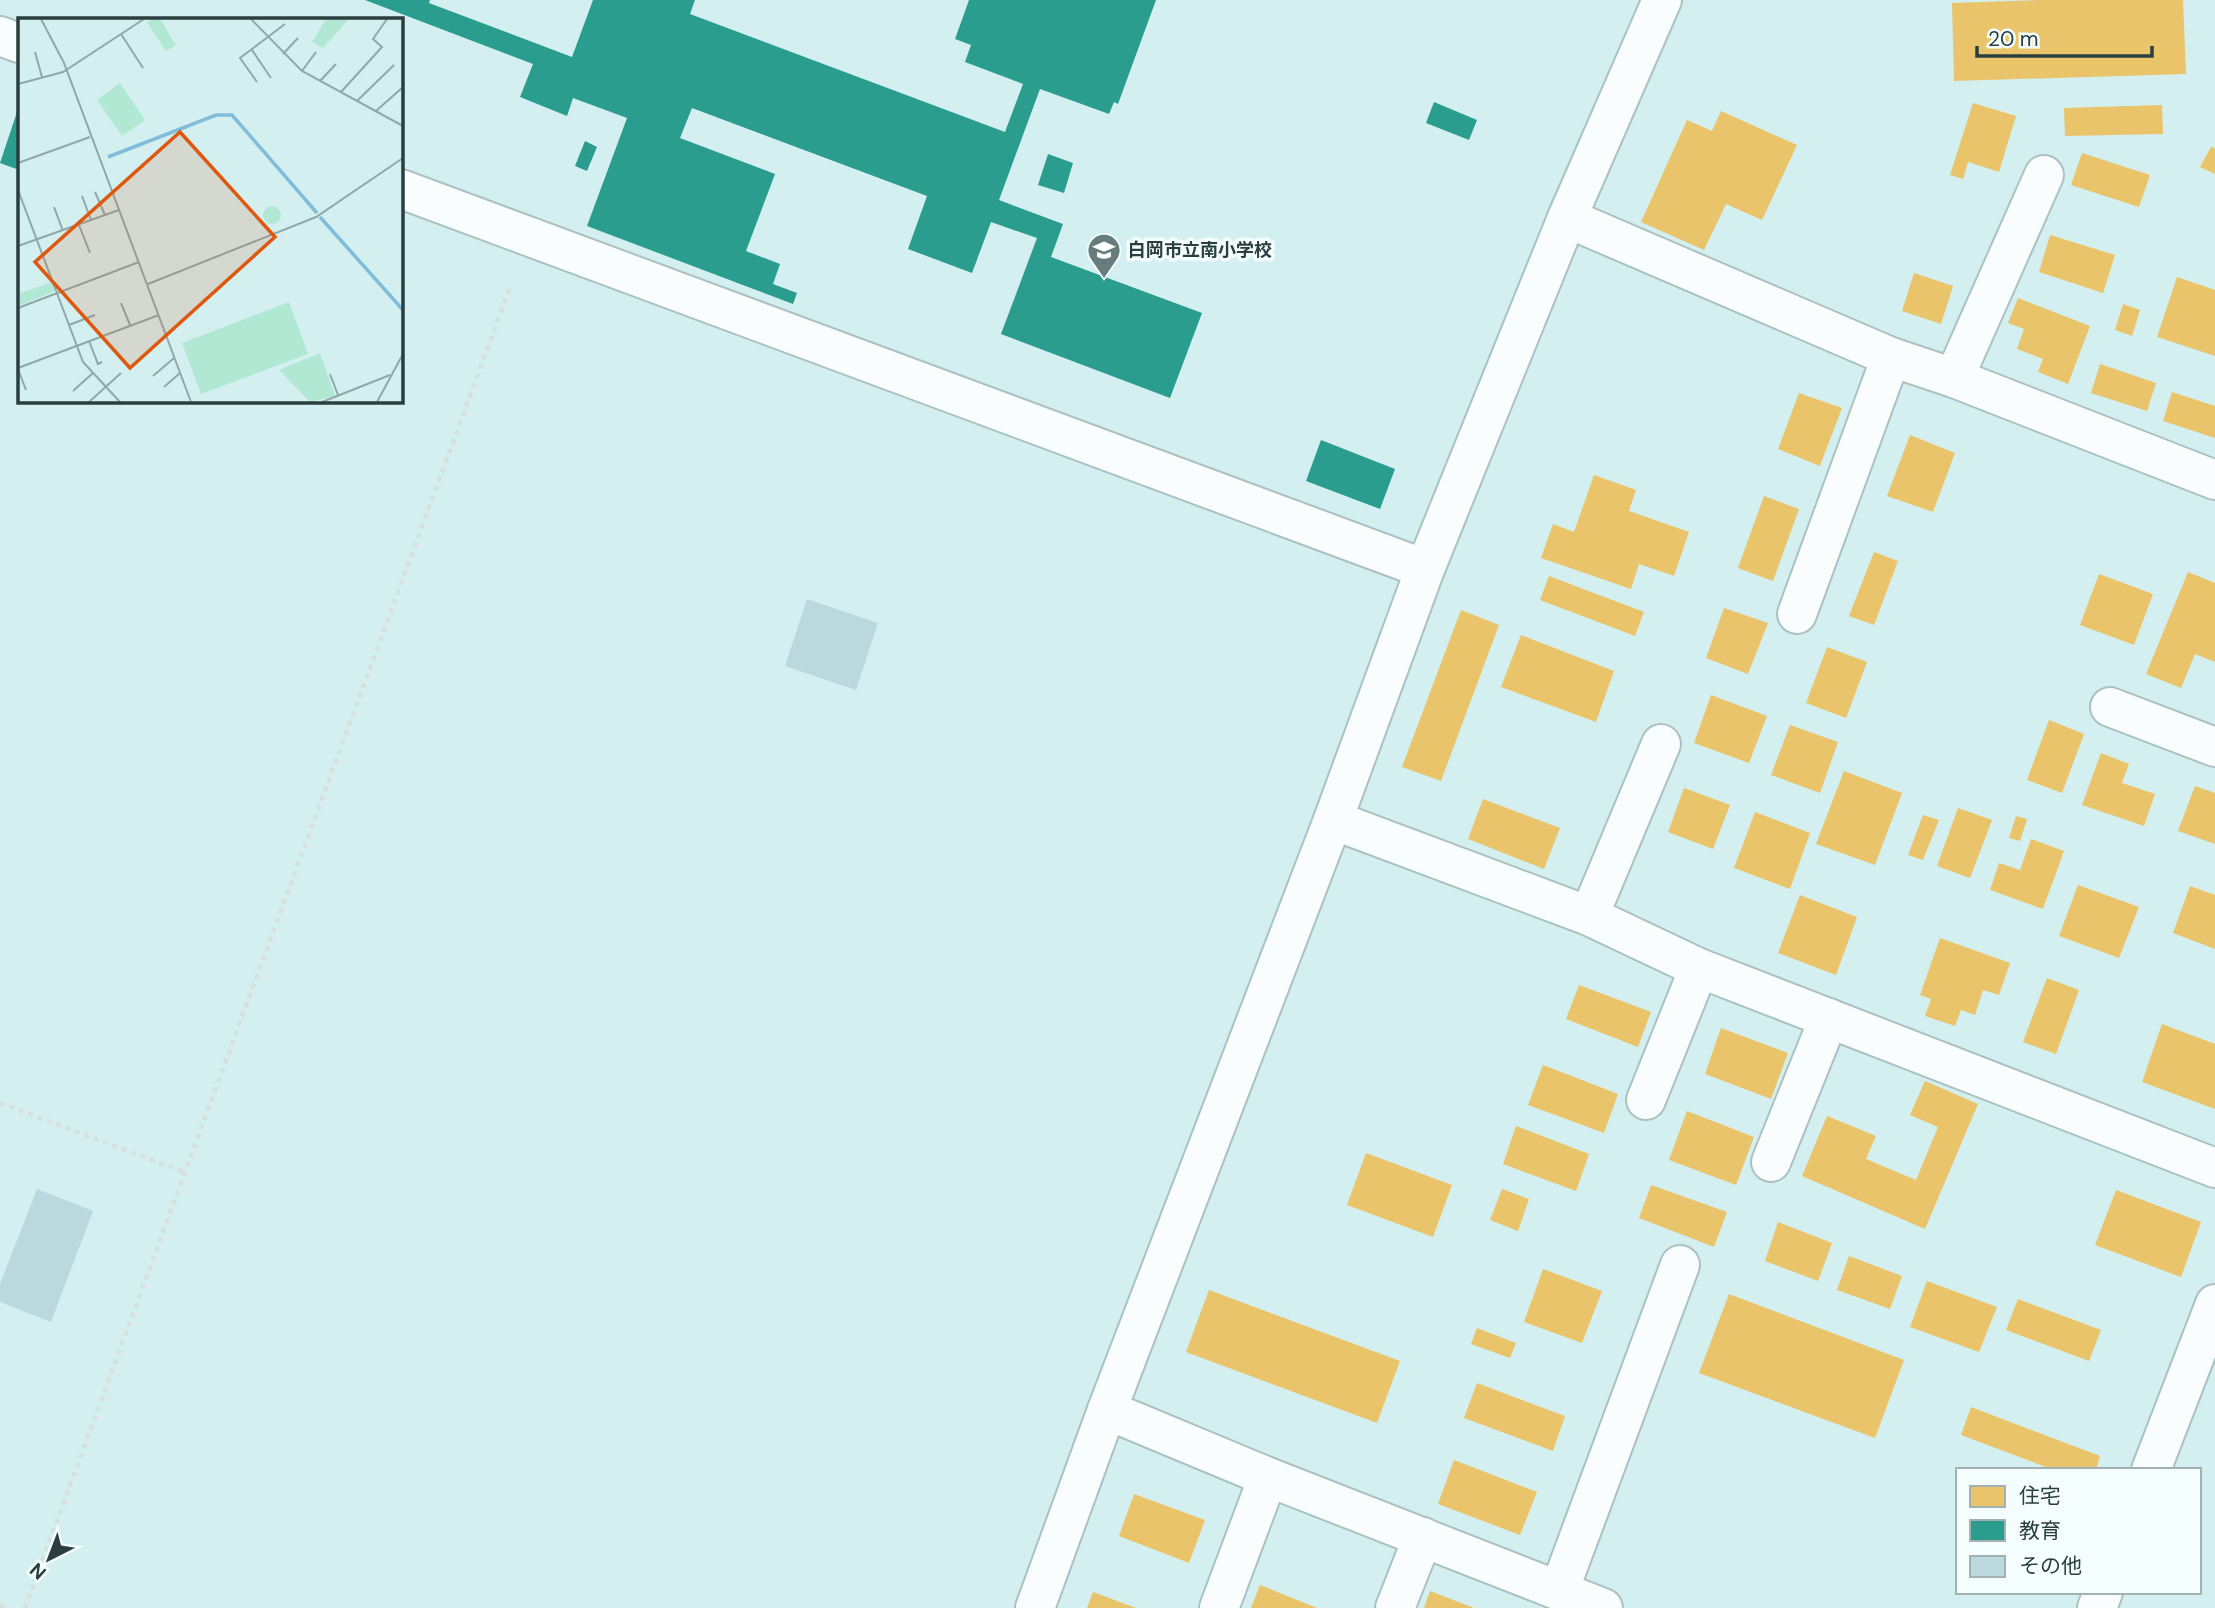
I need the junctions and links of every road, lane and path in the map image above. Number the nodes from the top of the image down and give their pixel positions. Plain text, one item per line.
1 (1662, 0) edge
2 (0, 36) edge
3 (18, 44) edge
4 (2044, 175) dead end
5 (402, 188) edge
6 (1567, 218) junction
7 (529, 237) junction
8 (1891, 357) junction
9 (1954, 379) junction
10 (2215, 480) edge
11 (1424, 569) junction
12 (1797, 614) dead end
13 (2110, 707) dead end
14 (1661, 744) dead end
15 (2215, 747) edge
16 (1333, 820) junction
17 (1589, 916) junction
18 (1699, 968) junction
19 (1829, 1018) junction
20 (1646, 1100) dead end
21 (0, 1103) edge
22 (1771, 1162) dead end
23 (2215, 1168) edge
24 (184, 1172) junction
25 (1681, 1265) dead end
26 (2215, 1304) edge
27 (1107, 1410) junction
28 (2152, 1468) edge
29 (1268, 1478) junction
30 (1423, 1537) junction
31 (1559, 1591) junction
32 (0, 1605) edge
33 (9, 1608) edge
34 (25, 1608) edge
35 (1035, 1608) edge
36 (1219, 1608) edge
37 (1395, 1608) edge
38 (1603, 1608) edge

1 - 6 street
2 - 3 street
4 - 9 street
5 - 7 street
6 - 8 street
6 - 11 street
7 - 11 street
7 - 24 path
8 - 9 street
8 - 12 street
9 - 10 street
11 - 16 street
13 - 15 street
14 - 17 street
16 - 17 street
16 - 27 street
17 - 18 street
18 - 19 street
18 - 20 street
19 - 22 street
19 - 23 street
21 - 24 path
24 - 34 path
25 - 31 street
26 - 28 street
27 - 29 street
27 - 35 street
29 - 30 street
29 - 36 street
30 - 31 street
30 - 37 street
31 - 38 street
32 - 33 path

